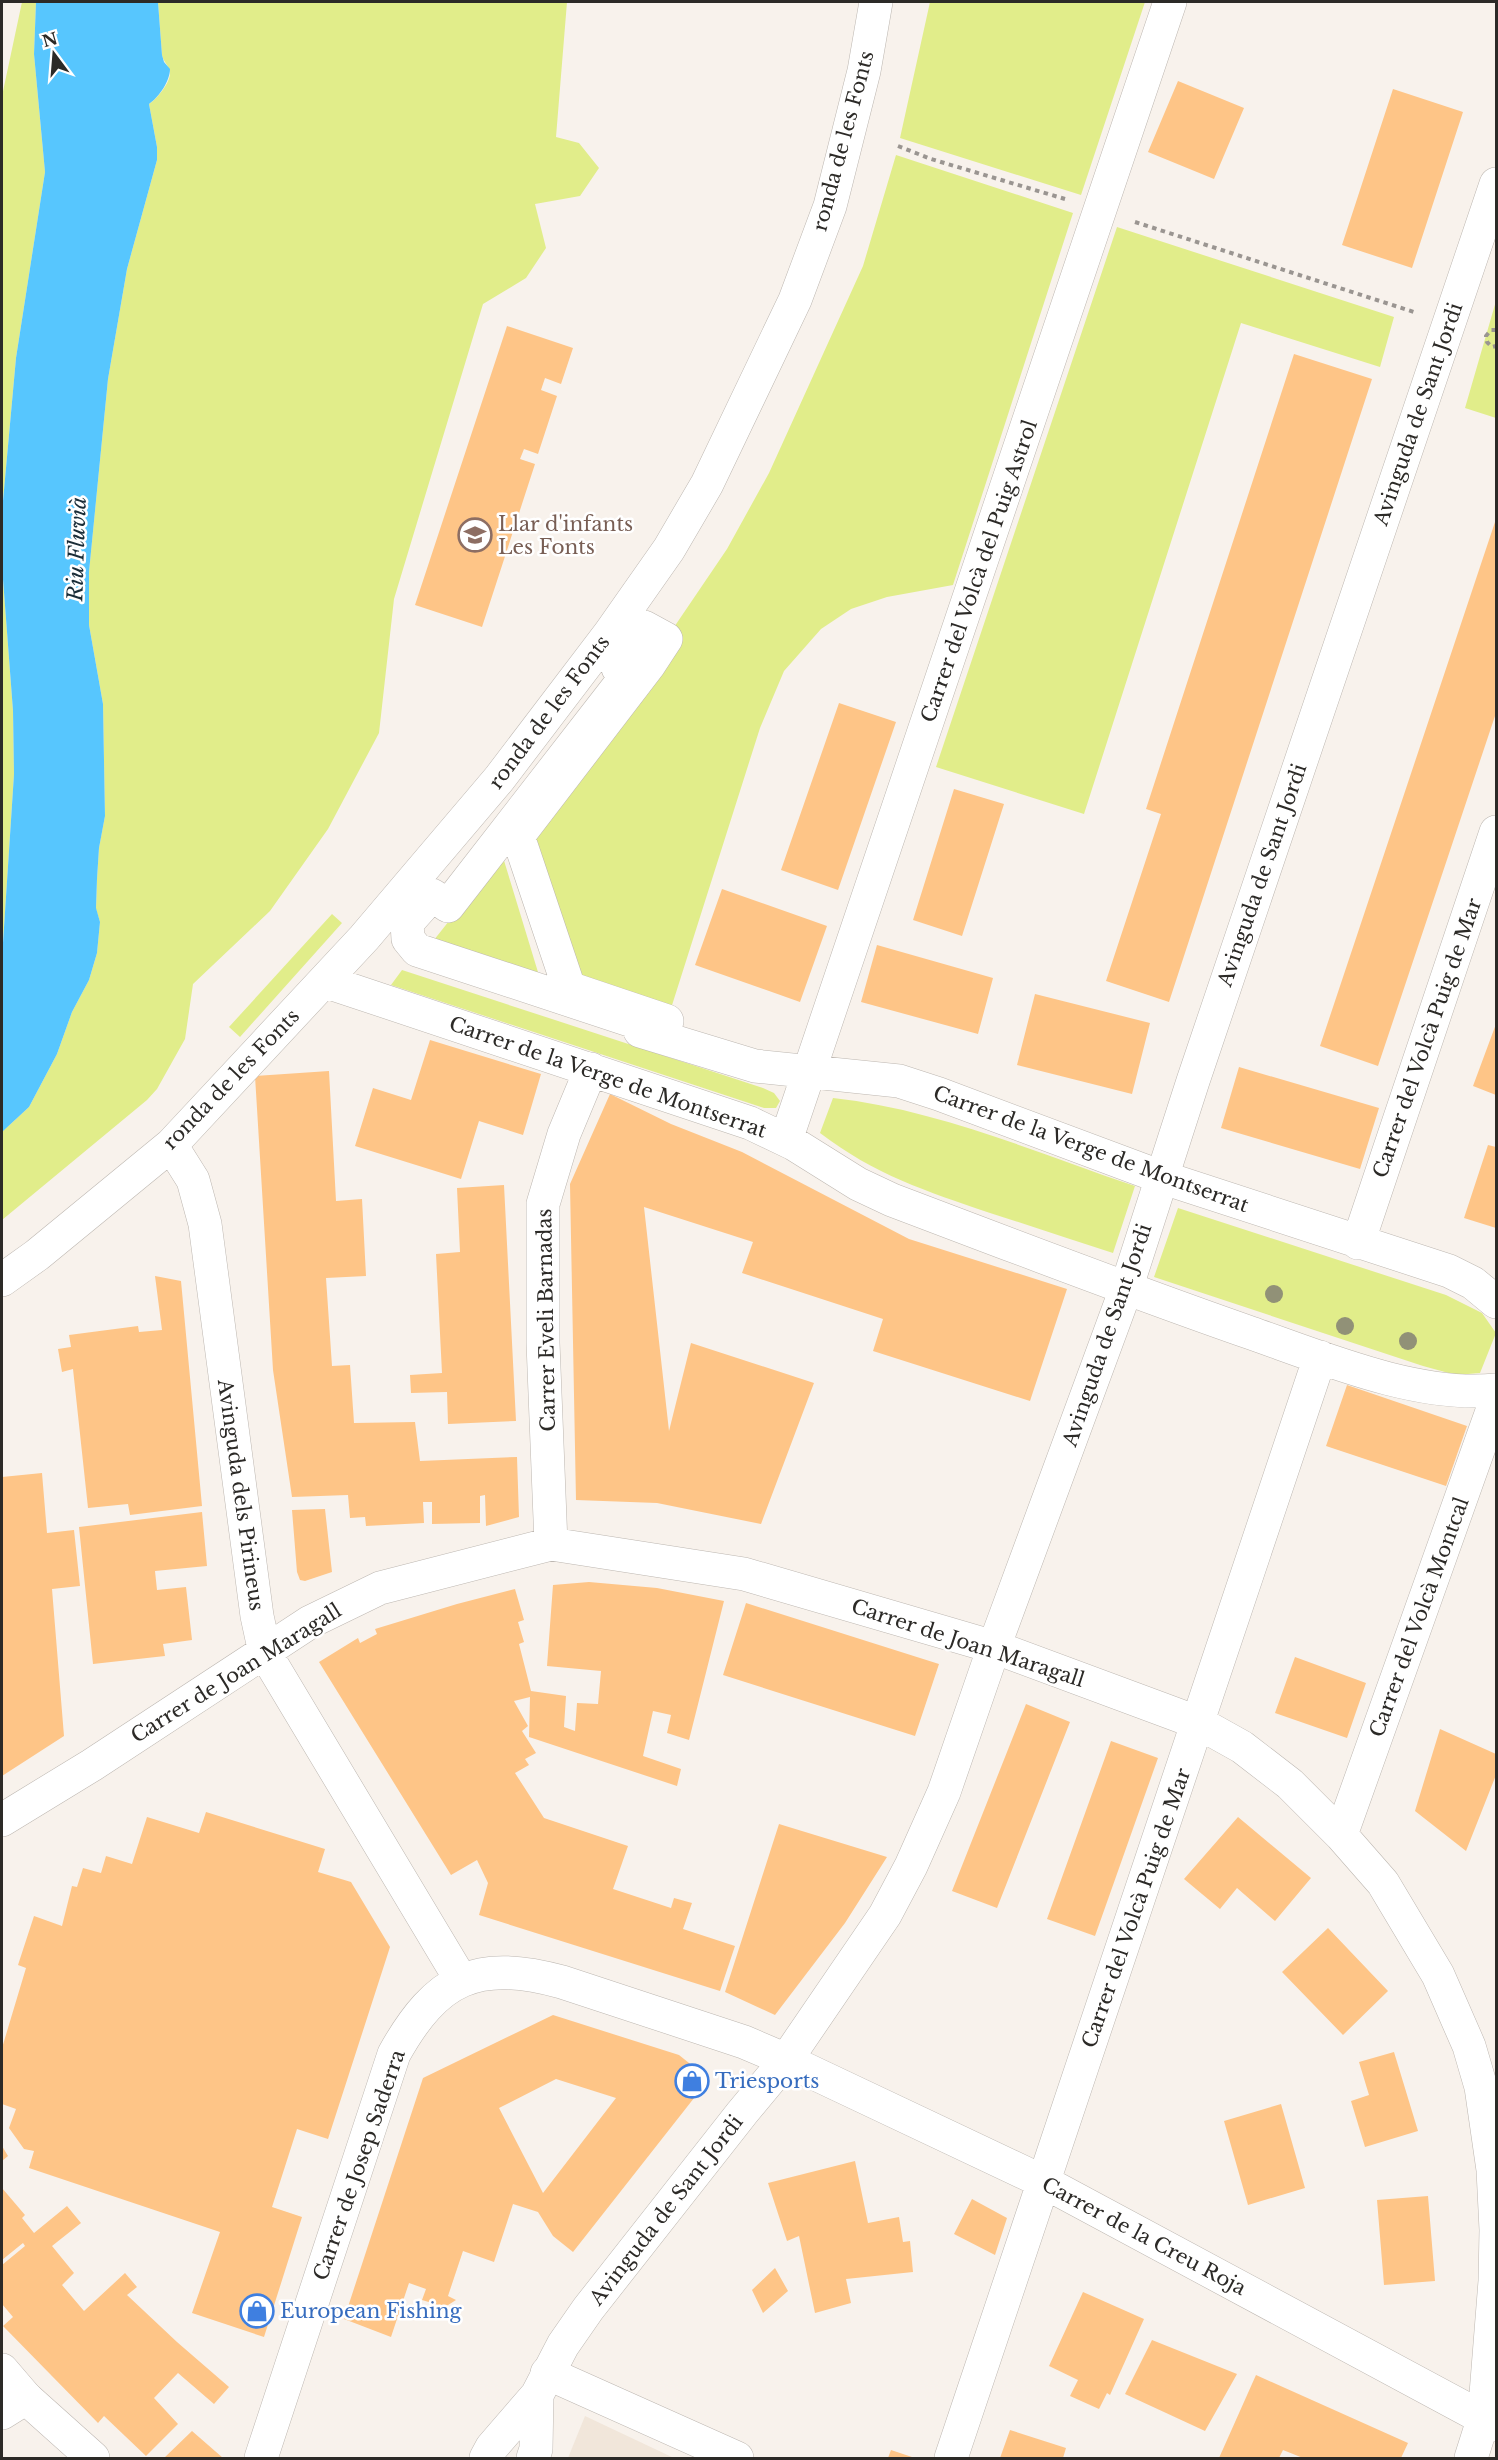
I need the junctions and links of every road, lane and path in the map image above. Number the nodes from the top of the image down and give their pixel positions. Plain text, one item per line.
1 (876, 2) edge
2 (1170, 2) edge
3 (898, 146) dead end
4 (1497, 184) edge
5 (1069, 200) dead end
6 (1180, 236) dead end
7 (1449, 323) junction
8 (1497, 330) edge
9 (1497, 346) edge
10 (1497, 832) edge
11 (364, 938) junction
12 (324, 981) junction
13 (667, 1021) joint
14 (591, 1069) junction
15 (810, 1071) junction
16 (786, 1140) junction
17 (171, 1145) junction
18 (1161, 1177) junction
19 (1358, 1243) junction
20 (2, 1280) edge
21 (1126, 1289) junction
22 (1497, 1302) edge
23 (1320, 1357) junction
24 (1497, 1390) edge
25 (1497, 1400) edge
26 (551, 1544) junction
27 (994, 1647) junction
28 (265, 1653) junction
29 (1199, 1723) junction
30 (2, 1820) edge
31 (1341, 1835) junction
32 (454, 1984) junction
33 (786, 2060) junction
34 (1044, 2182) junction
35 (2, 2370) edge
36 (1497, 2376) edge
37 (542, 2384) junction
38 (14, 2406) edge
39 (1490, 2422) edge
40 (93, 2458) edge
41 (261, 2458) edge
42 (486, 2458) edge
43 (533, 2458) edge
44 (737, 2458) edge
45 (951, 2458) edge
46 (1471, 2458) edge

1 - 11 street, ronda de les Fonts
2 - 15 street, Carrer del Volcà del Puig Astrol
3 - 5 path
4 - 7 street, Avinguda de Sant Jordi
6 - 7 path
7 - 18 street, Avinguda de Sant Jordi
8 - 9 path
10 - 19 street, Carrer del Volcà Puig de Mar
11 - 12 street, ronda de les Fonts
11 - 15 street, Carrer de la Verge de Montserrat
12 - 14 street, Carrer de la Verge de Montserrat
12 - 17 street, ronda de les Fonts
13 - 13 street
14 - 16 street, Carrer de la Verge de Montserrat
14 - 26 street, Carrer Eveli Barnadas
15 - 16 street, Carrer del Volcà del Puig Astrol
15 - 18 street, Carrer de la Verge de Montserrat
16 - 21 street, Carrer de la Verge de Montserrat
17 - 20 street, ronda de les Fonts
17 - 28 street, Avinguda dels Pirineus
18 - 19 street, Carrer de la Verge de Montserrat
18 - 21 street, Avinguda de Sant Jordi
19 - 22 street, Carrer de la Verge de Montserrat
21 - 23 street, Carrer de la Verge de Montserrat
21 - 27 street, Avinguda de Sant Jordi
23 - 24 street, Carrer de la Verge de Montserrat
23 - 29 street, Carrer del Volcà Puig de Mar
25 - 31 street, Carrer del Volcà Montcal
26 - 27 street, Carrer de Joan Maragall
26 - 28 street, Carrer de Joan Maragall
27 - 29 street, Carrer de Joan Maragall
27 - 33 street, Avinguda de Sant Jordi
28 - 30 street, Carrer de Joan Maragall
28 - 32 street, Avinguda dels Pirineus
29 - 31 street, Carrer de Joan Maragall
29 - 34 street, Carrer del Volcà Puig de Mar
31 - 39 street, Carrer de Joan Maragall
32 - 33 street, Carrer de la Creu Roja
32 - 41 street, Carrer de Josep Saderra
33 - 34 street, Carrer de la Creu Roja
33 - 37 street, Avinguda de Sant Jordi
34 - 39 street, Carrer de la Creu Roja
34 - 45 street, Carrer del Volcà Puig de Mar
35 - 38 street
36 - 39 street
37 - 42 street, Avinguda de Sant Jordi
37 - 43 street
37 - 44 street
38 - 40 street
39 - 46 street

